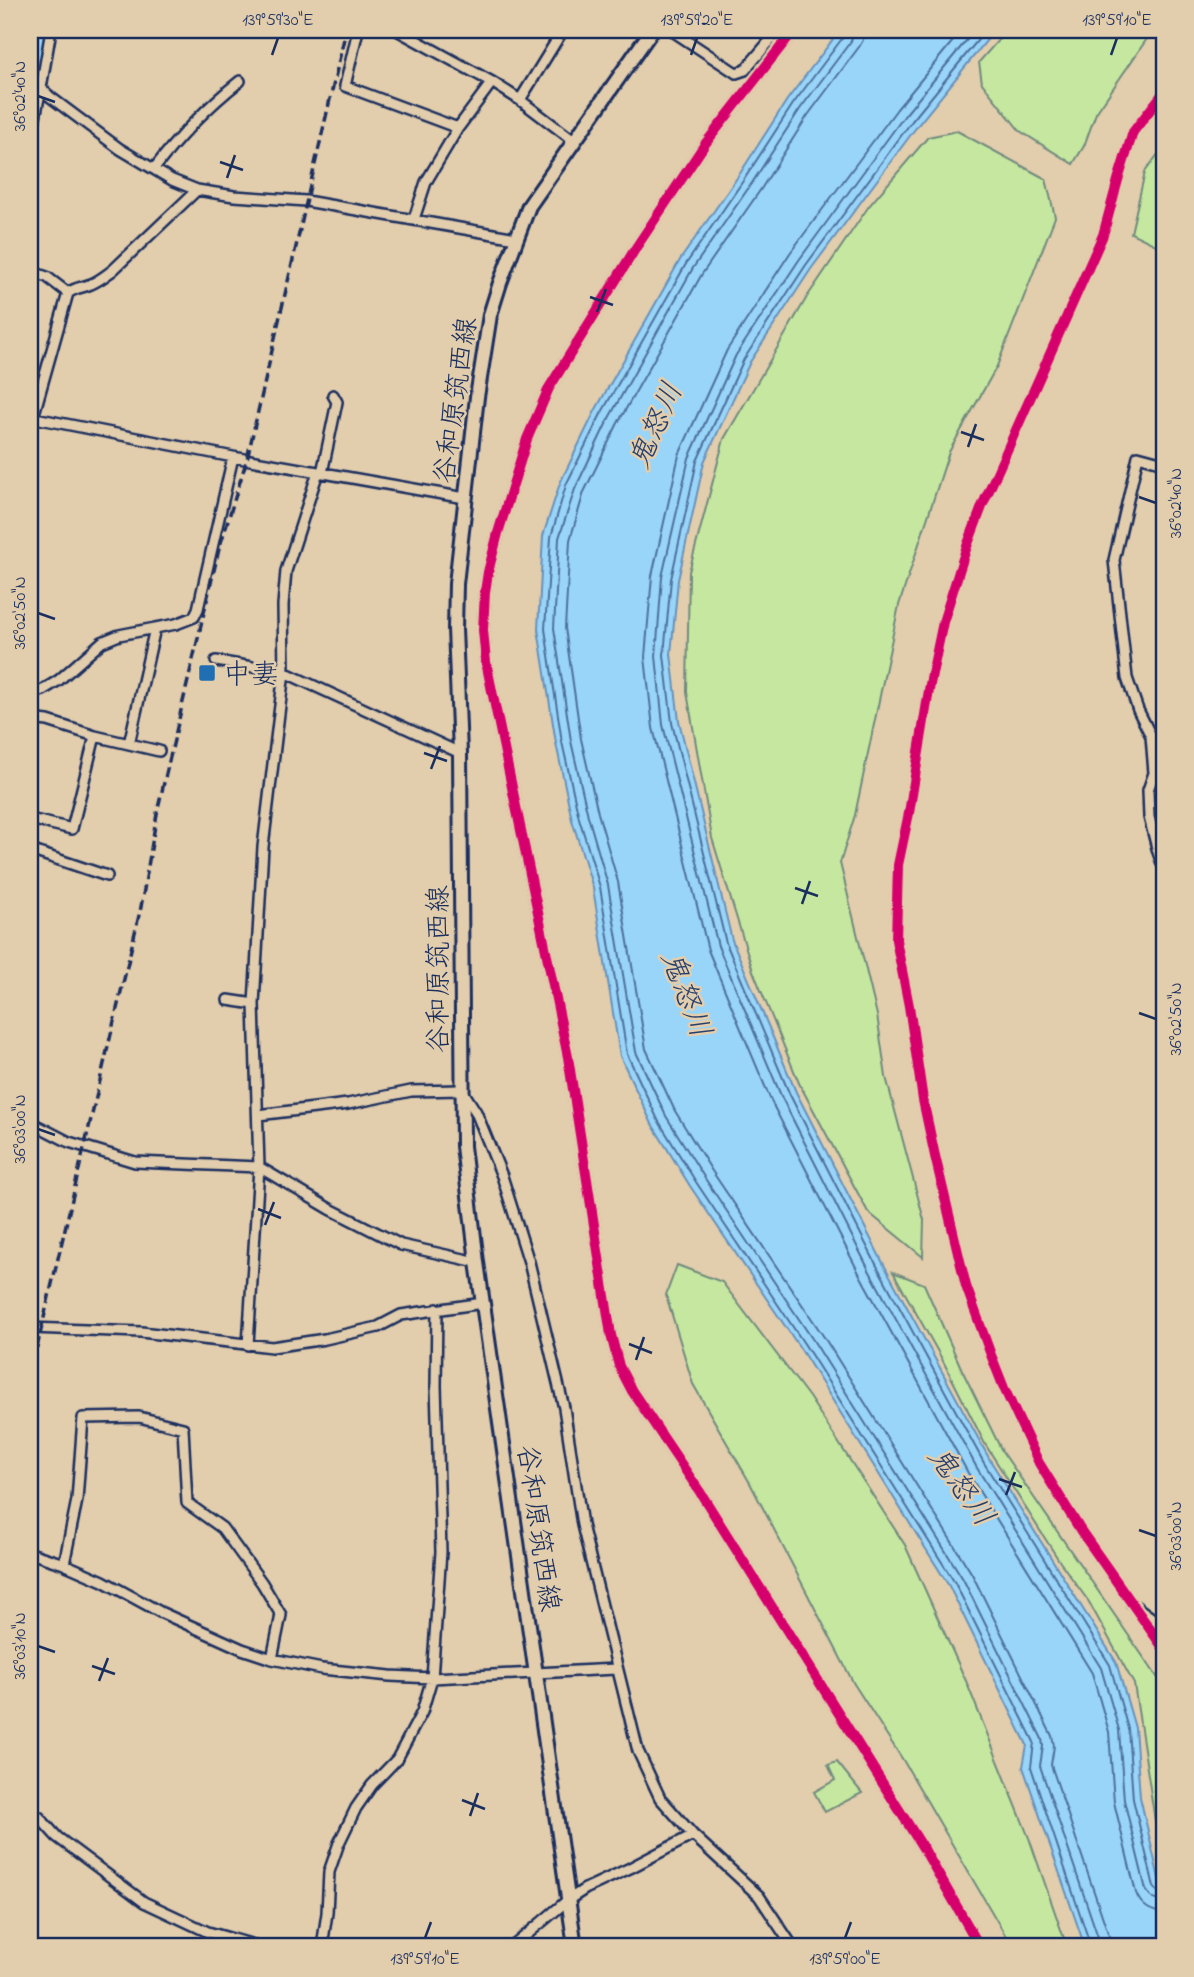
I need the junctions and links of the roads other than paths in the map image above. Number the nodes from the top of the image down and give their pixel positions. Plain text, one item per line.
1 (51, 30) edge
2 (358, 30) edge
3 (397, 30) edge
4 (563, 30) edge
5 (652, 30) edge
6 (671, 30) edge
7 (779, 30) edge
8 (794, 30) edge
9 (240, 81) dead end
10 (492, 82) junction
11 (30, 85) edge
12 (41, 88) junction
13 (520, 100) junction
14 (458, 128) junction
15 (574, 141) junction
16 (30, 142) edge
17 (154, 169) junction
18 (197, 190) junction
19 (414, 219) junction
20 (516, 238) junction
21 (30, 271) edge
22 (68, 293) junction
23 (332, 395) dead end
24 (31, 417) edge
25 (30, 428) edge
26 (233, 457) junction
27 (1164, 463) edge
28 (320, 473) junction
29 (465, 498) junction
30 (155, 628) junction
31 (216, 661) dead end
32 (284, 672) junction
33 (30, 694) edge
34 (30, 719) edge
35 (96, 736) junction
36 (129, 744) junction
37 (159, 751) dead end
38 (460, 753) junction
39 (1159, 773) edge
40 (30, 819) edge
41 (30, 850) edge
42 (1164, 869) edge
43 (107, 876) dead end
44 (228, 1000) dead end
45 (254, 1004) junction
46 (462, 1090) junction
47 (258, 1115) junction
48 (30, 1122) edge
49 (259, 1167) junction
50 (477, 1262) junction
51 (483, 1303) junction
52 (437, 1309) junction
53 (30, 1328) edge
54 (248, 1345) junction
55 (30, 1553) edge
56 (64, 1564) junction
57 (1131, 1603) dead end
58 (1164, 1627) edge
59 (272, 1659) junction
60 (616, 1669) junction
61 (535, 1673) junction
62 (432, 1678) junction
63 (30, 1821) edge
64 (694, 1835) junction
65 (568, 1900) junction
66 (261, 1947) edge
67 (323, 1947) edge
68 (512, 1947) edge
69 (575, 1947) edge
70 (793, 1947) edge
71 (980, 1947) edge

1 - 12 street
2 - 14 street
3 - 10 street
4 - 13 street
5 - 15 main road, 谷和原筑西線
6 - 7 street
8 - 71 street
9 - 17 street
10 - 13 street
10 - 14 street
11 - 12 street
12 - 16 street
12 - 17 street
13 - 15 street
14 - 19 street
15 - 20 main road, 谷和原筑西線
17 - 18 street
18 - 19 street
18 - 22 street
19 - 20 street
20 - 29 main road, 谷和原筑西線
21 - 22 street
22 - 24 street
23 - 28 street
24 - 25 street
24 - 26 street
26 - 28 street
26 - 30 street
27 - 39 street
28 - 29 street
28 - 32 street
29 - 38 main road, 谷和原筑西線
30 - 33 street
30 - 36 street
31 - 32 street
32 - 38 street
32 - 45 street
34 - 35 street
35 - 36 street
35 - 40 street
36 - 37 street
38 - 46 main road, 谷和原筑西線
39 - 42 street
41 - 43 street
44 - 45 street
45 - 47 street
46 - 47 street
46 - 50 main road, 谷和原筑西線
46 - 60 street
47 - 49 street
48 - 49 street
49 - 50 street
49 - 54 street
50 - 51 main road, 谷和原筑西線
51 - 52 street
51 - 61 main road, 谷和原筑西線
52 - 54 street
52 - 62 street
53 - 54 street
55 - 56 street
56 - 59 street
56 - 59 street
57 - 58 street
59 - 62 street
60 - 61 street
60 - 64 street
61 - 62 street
61 - 65 main road, 谷和原筑西線
62 - 67 street
63 - 66 street
64 - 65 street
64 - 70 street
65 - 68 street
65 - 69 main road, 谷和原筑西線

